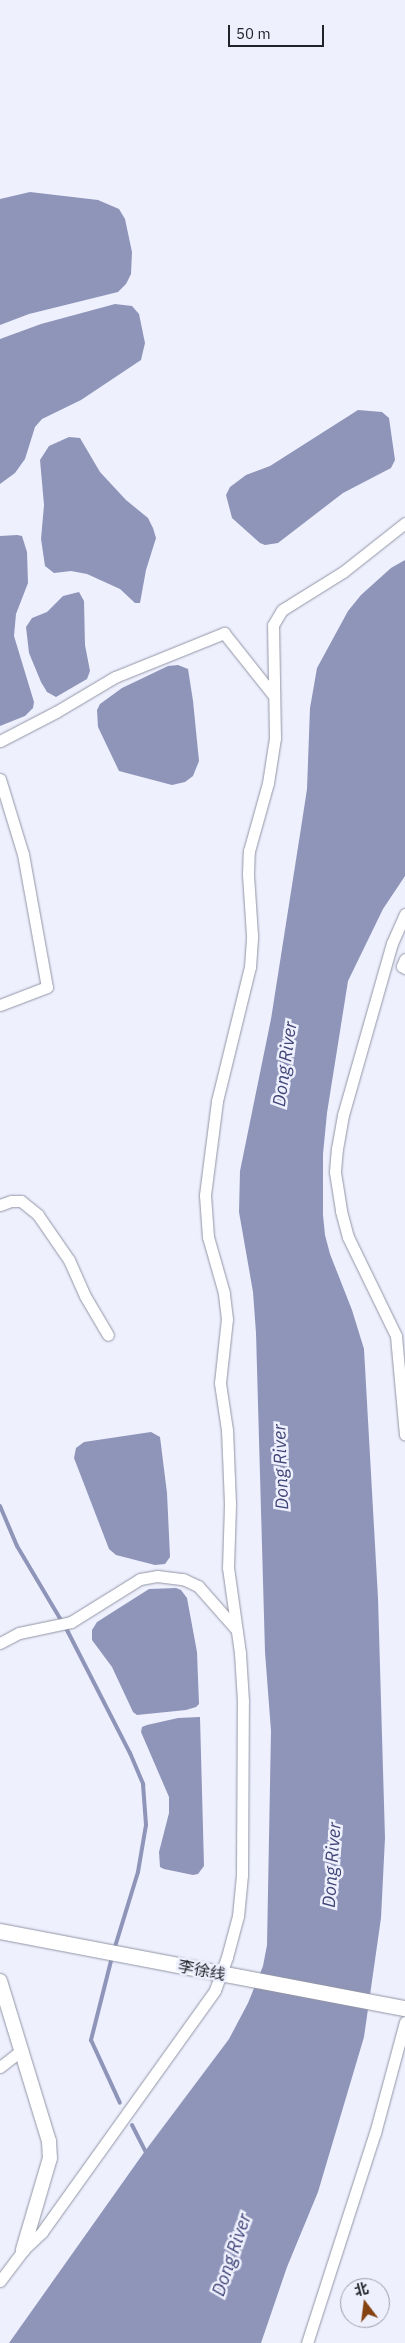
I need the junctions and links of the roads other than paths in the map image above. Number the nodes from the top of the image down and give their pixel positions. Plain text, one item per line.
1 (405, 523) edge
2 (274, 696) junction
3 (0, 741) edge
4 (0, 779) edge
5 (405, 914) edge
6 (405, 959) edge
7 (405, 968) edge
8 (0, 1005) edge
9 (0, 1205) edge
10 (108, 1335) dead end
11 (405, 1435) edge
12 (236, 1629) junction
13 (0, 1643) edge
14 (0, 1932) edge
15 (0, 1981) edge
16 (405, 2008) edge
17 (405, 2022) edge
18 (22, 2050) junction
19 (0, 2067) edge
20 (23, 2250) junction
21 (0, 2281) edge
22 (307, 2343) edge

1 - 2 street
2 - 3 street
2 - 12 street
4 - 8 street
5 - 11 street
6 - 7 street
9 - 10 street
12 - 13 street
12 - 20 street
14 - 16 main road, 李徐线
15 - 18 street
17 - 22 street
18 - 19 street
18 - 20 street
20 - 21 street

